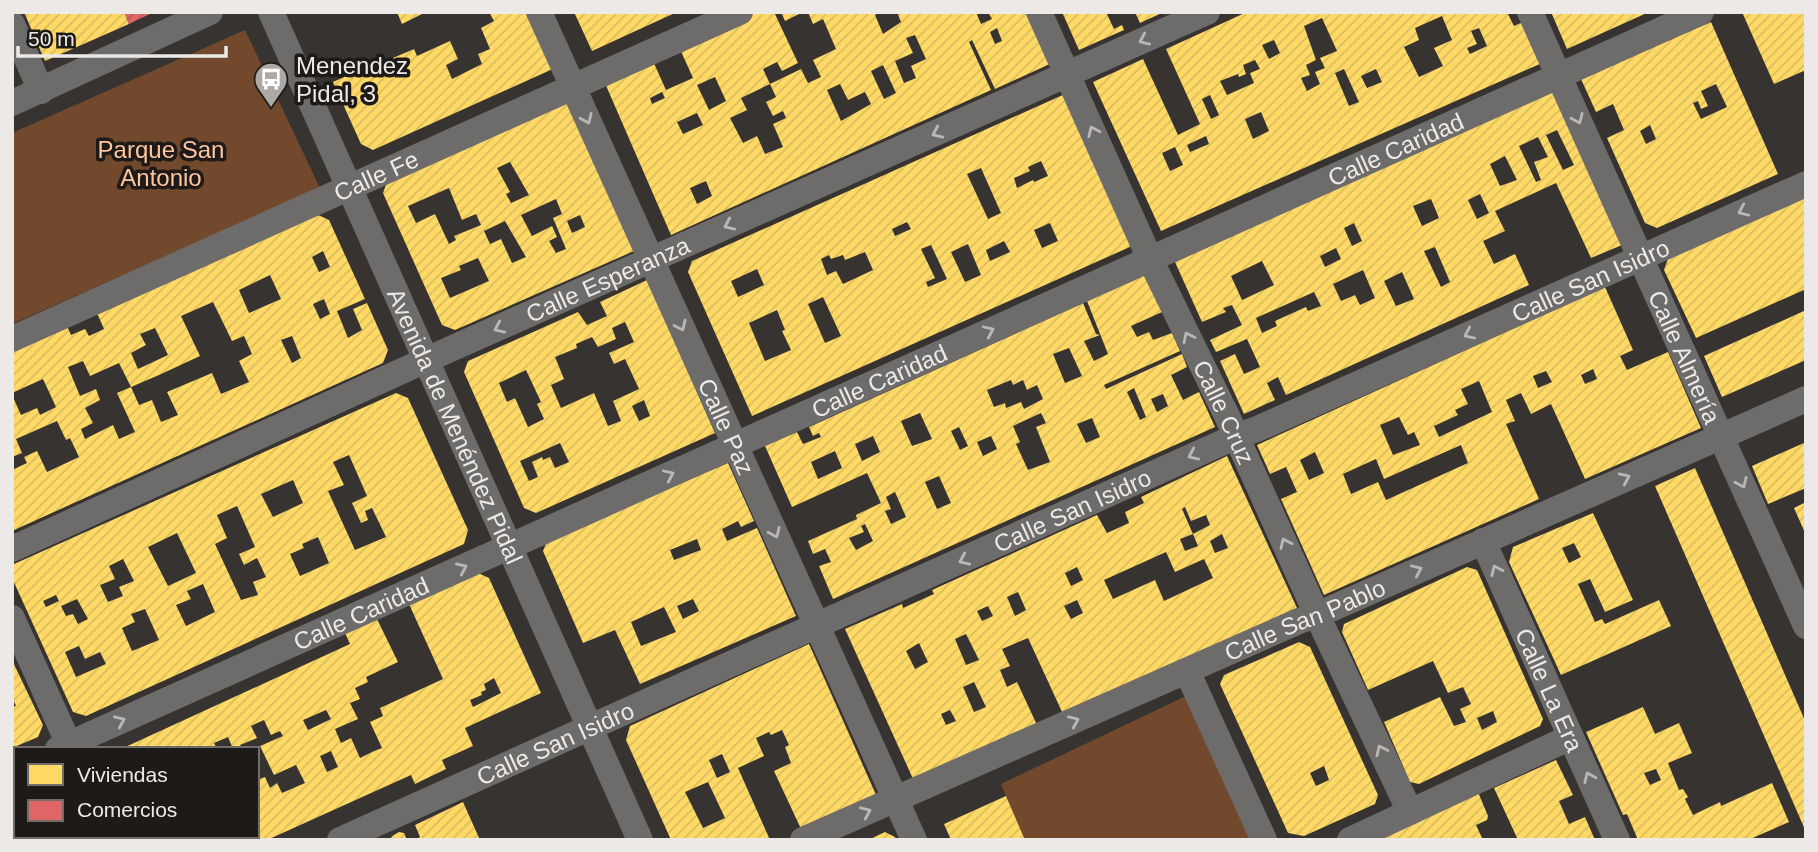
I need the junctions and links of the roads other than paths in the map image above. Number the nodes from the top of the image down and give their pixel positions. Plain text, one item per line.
1 (210, 12) edge
2 (271, 12) edge
3 (539, 12) edge
4 (740, 12) edge
5 (1039, 12) edge
6 (1207, 12) edge
7 (1530, 12) edge
8 (1701, 12) edge
9 (12, 24) edge
10 (1068, 74) junction
11 (1559, 76) junction
12 (573, 88) junction
13 (41, 91) junction
14 (12, 103) edge
15 (1806, 184) edge
16 (349, 188) junction
17 (1640, 258) junction
18 (1150, 259) junction
19 (651, 260) junction
20 (12, 339) edge
21 (426, 360) junction
22 (1806, 399) edge
23 (1237, 436) junction
24 (1721, 436) junction
25 (736, 445) junction
26 (1483, 541) junction
27 (509, 546) junction
28 (12, 549) edge
29 (1317, 615) junction
30 (12, 618) edge
31 (817, 626) junction
32 (1806, 626) edge
33 (1187, 671) junction
34 (590, 728) junction
35 (1571, 737) junction
36 (66, 747) edge
37 (896, 799) junction
38 (1409, 812) junction
39 (352, 837) edge
40 (640, 840) edge
41 (803, 840) edge
42 (914, 840) edge
43 (1264, 840) edge
44 (1350, 840) edge
45 (1617, 840) edge

1 - 13 street
2 - 16 street, Avenida de Menéndez Pidal
3 - 12 street, Calle Paz
4 - 12 street, Calle Fe
5 - 10 street, Calle Cruz
6 -> 10 street, Calle Esperanza
7 - 11 street, Calle Almería
8 - 11 street, Calle Caridad
9 - 13 street
18 -> 10 street, Calle Cruz
10 -> 19 street, Calle Esperanza
11 -> 17 street, Calle Almería
11 - 18 street, Calle Caridad
12 - 16 street, Calle Fe
12 -> 19 street, Calle Paz
13 - 14 street
15 -> 17 street, Calle San Isidro
16 - 20 street, Calle Fe
16 - 21 street, Avenida de Menéndez Pidal
17 -> 23 street, Calle San Isidro
17 - 24 street, Calle Almería
23 -> 18 street, Calle Cruz
25 -> 18 street, Calle Caridad
19 -> 21 street, Calle Esperanza
19 -> 25 street, Calle Paz
21 - 27 street, Avenida de Menéndez Pidal
21 - 28 street, Calle Esperanza
22 - 24 street, Calle San Pablo
29 -> 23 street, Calle Cruz
23 -> 31 street, Calle San Isidro
26 -> 24 street, Calle San Pablo
24 -> 32 street, Calle Almería
27 -> 25 street, Calle Caridad
25 -> 31 street, Calle Paz
29 -> 26 street, Calle San Pablo
35 -> 26 street, Calle La Era
27 - 34 street, Avenida de Menéndez Pidal
36 -> 27 street, Calle Caridad
29 - 33 street, Calle San Pablo
38 -> 29 street, Calle Cruz
30 - 36 street
31 - 34 street, Calle San Isidro
31 - 37 street, Calle Paz
37 -> 33 street, Calle San Pablo
33 - 43 street
34 - 39 street, Calle San Isidro
34 - 40 street, Avenida de Menéndez Pidal
35 - 38 street
45 -> 35 street, Calle La Era
41 -> 37 street, Calle San Pablo
37 - 42 street, Calle Paz
38 - 44 street

